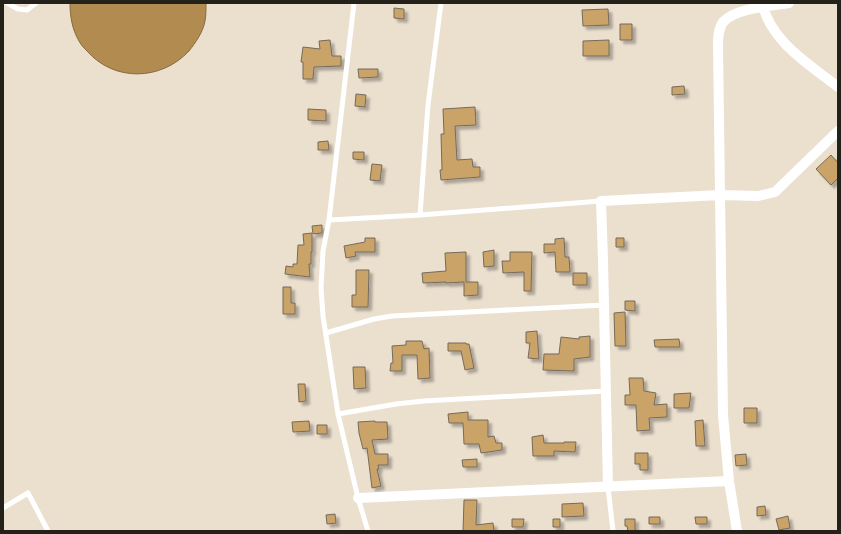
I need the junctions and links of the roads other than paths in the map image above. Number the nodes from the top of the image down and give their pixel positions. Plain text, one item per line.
1 (6, 3) edge
2 (36, 3) edge
3 (354, 3) edge
4 (441, 3) edge
5 (789, 3) edge
6 (762, 5) edge
7 (838, 87) edge
8 (838, 131) edge
9 (720, 195) junction
10 (601, 201) junction
11 (420, 215) junction
12 (329, 220) junction
13 (604, 305) junction
14 (326, 333) junction
15 (606, 392) junction
16 (338, 414) junction
17 (729, 481) junction
18 (608, 487) junction
19 (358, 498) junction
20 (3, 508) edge
21 (48, 531) edge
22 (368, 531) edge
23 (613, 531) edge
24 (737, 531) edge

1 - 2 lane
3 - 12 lane
4 - 11 lane
5 - 6 street
6 - 7 street
6 - 9 street
8 - 9 street
9 - 10 street
9 - 17 street
10 - 11 lane
10 - 13 street
11 - 12 lane
12 - 14 lane
13 - 14 lane
13 - 15 street
14 - 16 lane
15 - 16 lane
15 - 18 street
16 - 19 lane
17 - 18 street
17 - 24 street
18 - 19 street
18 - 23 lane
19 - 22 lane
20 - 21 lane

